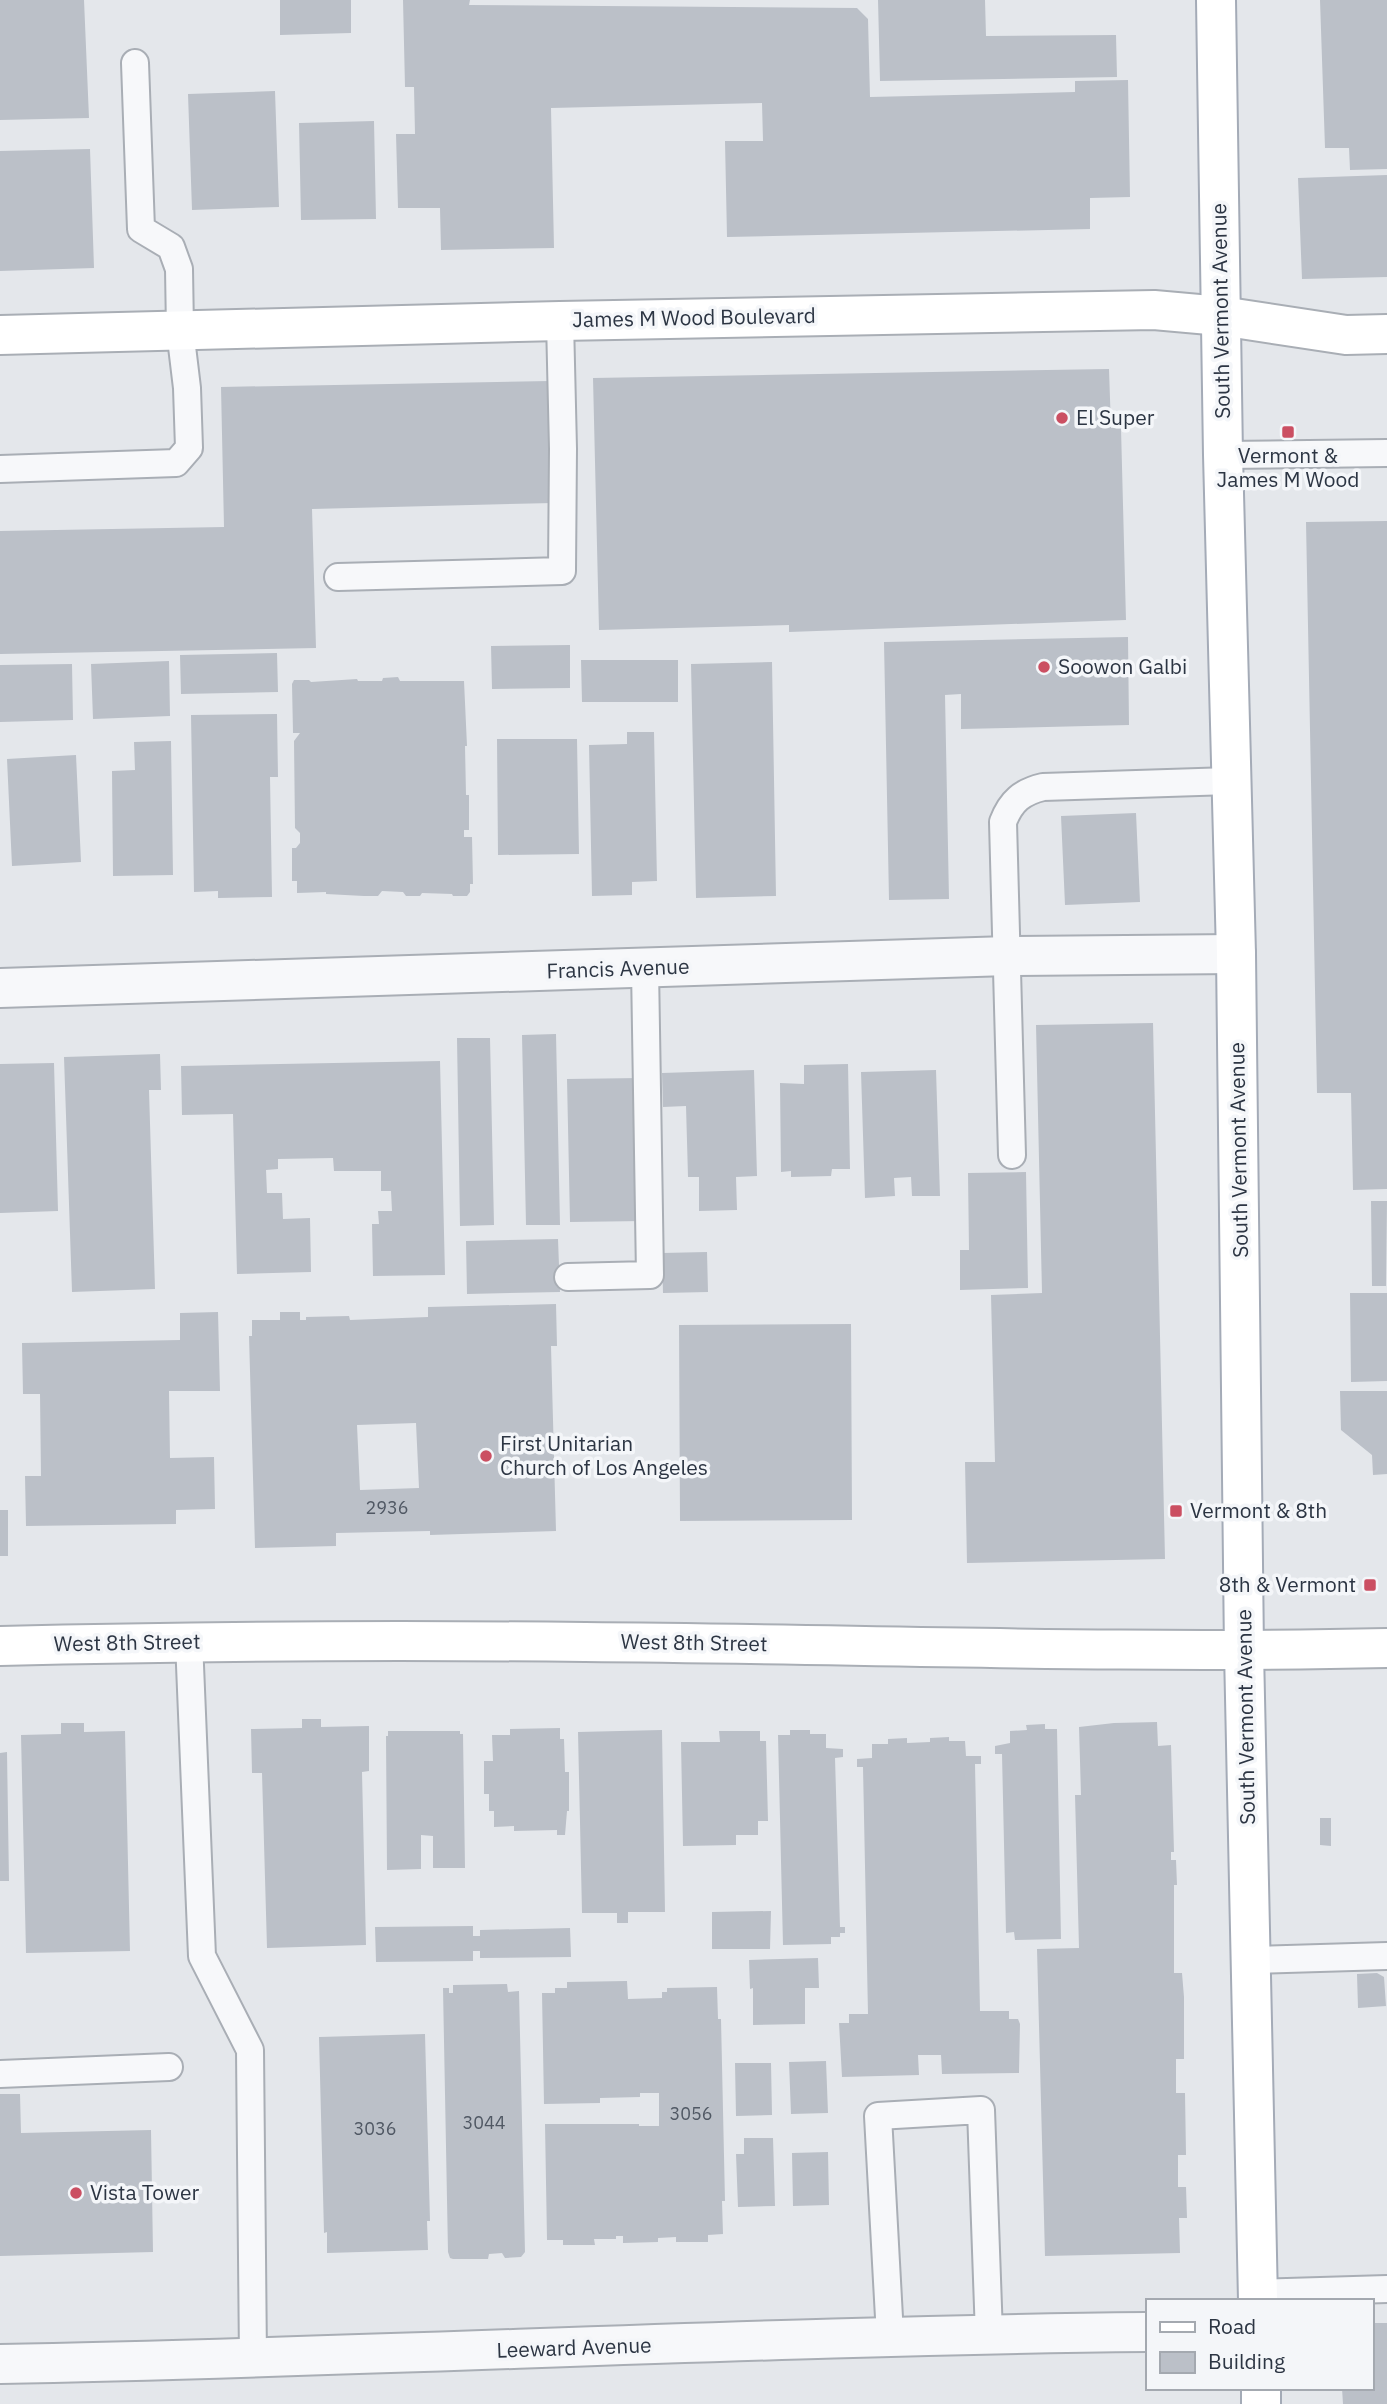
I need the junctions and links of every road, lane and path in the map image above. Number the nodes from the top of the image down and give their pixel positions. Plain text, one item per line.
1 (1216, 0) edge
2 (135, 63) dead end
3 (1220, 316) junction
4 (560, 321) junction
5 (180, 330) junction
6 (1387, 334) edge
7 (0, 335) edge
8 (1387, 453) edge
9 (1223, 455) junction
10 (0, 468) edge
11 (338, 577) dead end
12 (1230, 781) junction
13 (1237, 954) junction
14 (1008, 956) junction
15 (645, 968) junction
16 (0, 988) edge
17 (1012, 1155) dead end
18 (568, 1277) dead end
19 (190, 1642) junction
20 (0, 1646) edge
21 (1387, 1648) edge
22 (1244, 1651) junction
23 (1387, 1956) edge
24 (1251, 1960) junction
25 (169, 2067) dead end
26 (0, 2074) edge
27 (1387, 2289) edge
28 (1258, 2297) edge
29 (1146, 2332) edge
30 (989, 2335) junction
31 (890, 2336) junction
32 (253, 2359) junction
33 (0, 2364) edge

1 - 3 main road, South Vermont Avenue
2 - 5 lane
3 - 4 main road, James M Wood Boulevard
3 - 6 main road, James M Wood Boulevard
3 - 9 main road, South Vermont Avenue
4 - 5 main road, James M Wood Boulevard
4 - 11 lane
5 - 7 main road, James M Wood Boulevard
5 - 10 lane
8 - 9 lane
9 - 12 main road, South Vermont Avenue
12 - 13 main road, South Vermont Avenue
12 - 14 lane
13 - 14 street, Francis Avenue
13 - 22 main road, South Vermont Avenue
14 - 15 street, Francis Avenue
14 - 17 lane
15 - 16 street, Francis Avenue
15 - 18 lane
19 - 20 main road, West 8th Street
19 - 22 main road, West 8th Street
19 - 32 lane
21 - 22 main road, West 8th Street
22 - 24 main road, South Vermont Avenue
23 - 24 lane
24 - 28 main road, South Vermont Avenue
25 - 26 lane
27 - 28 lane
29 - 30 street, Leeward Avenue
30 - 31 street, Leeward Avenue
30 - 31 lane
31 - 32 street, Leeward Avenue
32 - 33 street, Leeward Avenue

